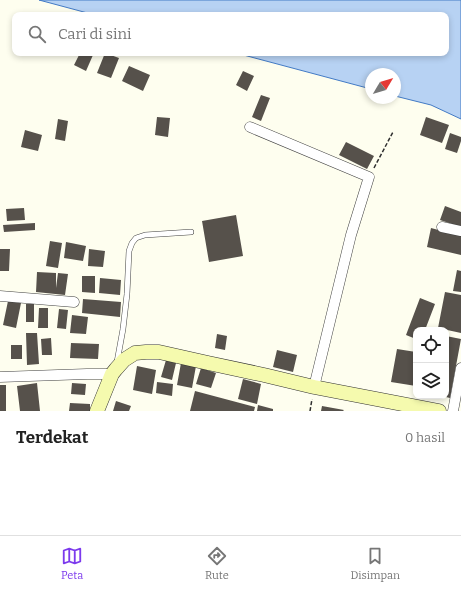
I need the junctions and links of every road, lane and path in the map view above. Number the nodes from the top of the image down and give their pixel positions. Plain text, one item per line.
1 (250, 127) dead end
2 (393, 132) dead end
3 (369, 177) junction
4 (442, 227) dead end
5 (461, 231) edge
6 (191, 232) dead end
7 (0, 296) edge
8 (74, 302) dead end
9 (461, 368) edge
10 (114, 371) junction
11 (0, 377) edge
12 (314, 387) junction
13 (97, 411) edge
14 (439, 411) edge
15 (453, 411) edge

1 - 3 street
2 - 3 path
3 - 12 street
4 - 5 street
6 - 10 lane
7 - 8 street
9 - 15 street
10 - 11 street
10 - 12 street
10 - 13 street
12 - 14 street

